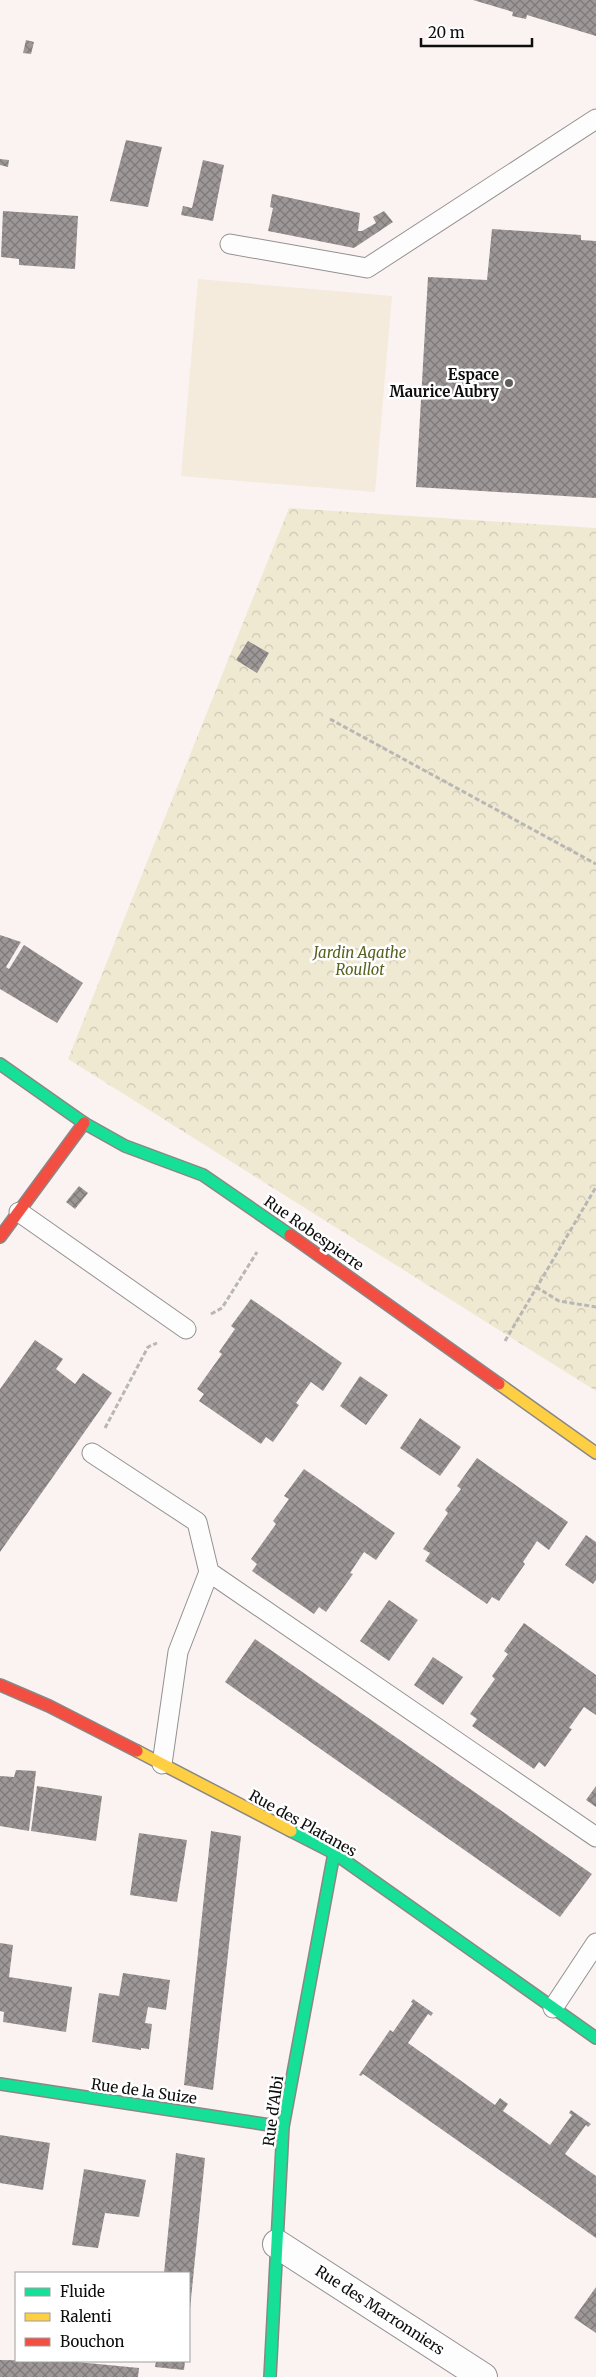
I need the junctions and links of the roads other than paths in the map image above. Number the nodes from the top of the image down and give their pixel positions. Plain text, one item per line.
1 (596, 119) edge
2 (230, 244) dead end
3 (0, 1064) edge
4 (84, 1123) junction
5 (19, 1212) junction
6 (0, 1237) edge
7 (186, 1329) dead end
8 (92, 1452) dead end
9 (596, 1453) edge
10 (209, 1572) junction
11 (0, 1685) edge
12 (162, 1764) junction
13 (596, 1837) edge
14 (334, 1854) junction
15 (596, 1943) edge
16 (553, 2008) junction
17 (596, 2038) edge
18 (0, 2084) edge
19 (283, 2127) junction
20 (277, 2244) junction
21 (270, 2377) edge
22 (483, 2377) edge

1 - 2 lane
3 - 4 street, Rue Robespierre
4 - 5 street
4 - 9 street, Rue Robespierre
5 - 6 street
5 - 7 lane
8 - 10 lane
10 - 12 lane
10 - 13 lane
11 - 12 street, Rue des Platanes
12 - 14 street, Rue des Platanes
14 - 16 street, Rue des Platanes
14 - 19 street, Rue d'Albi
15 - 16 lane
16 - 17 street, Rue des Platanes
18 - 19 street, Rue de la Suize
19 - 20 street, Rue d'Albi
20 - 21 street, Rue d'Albi
20 - 22 street, Rue des Marronniers

